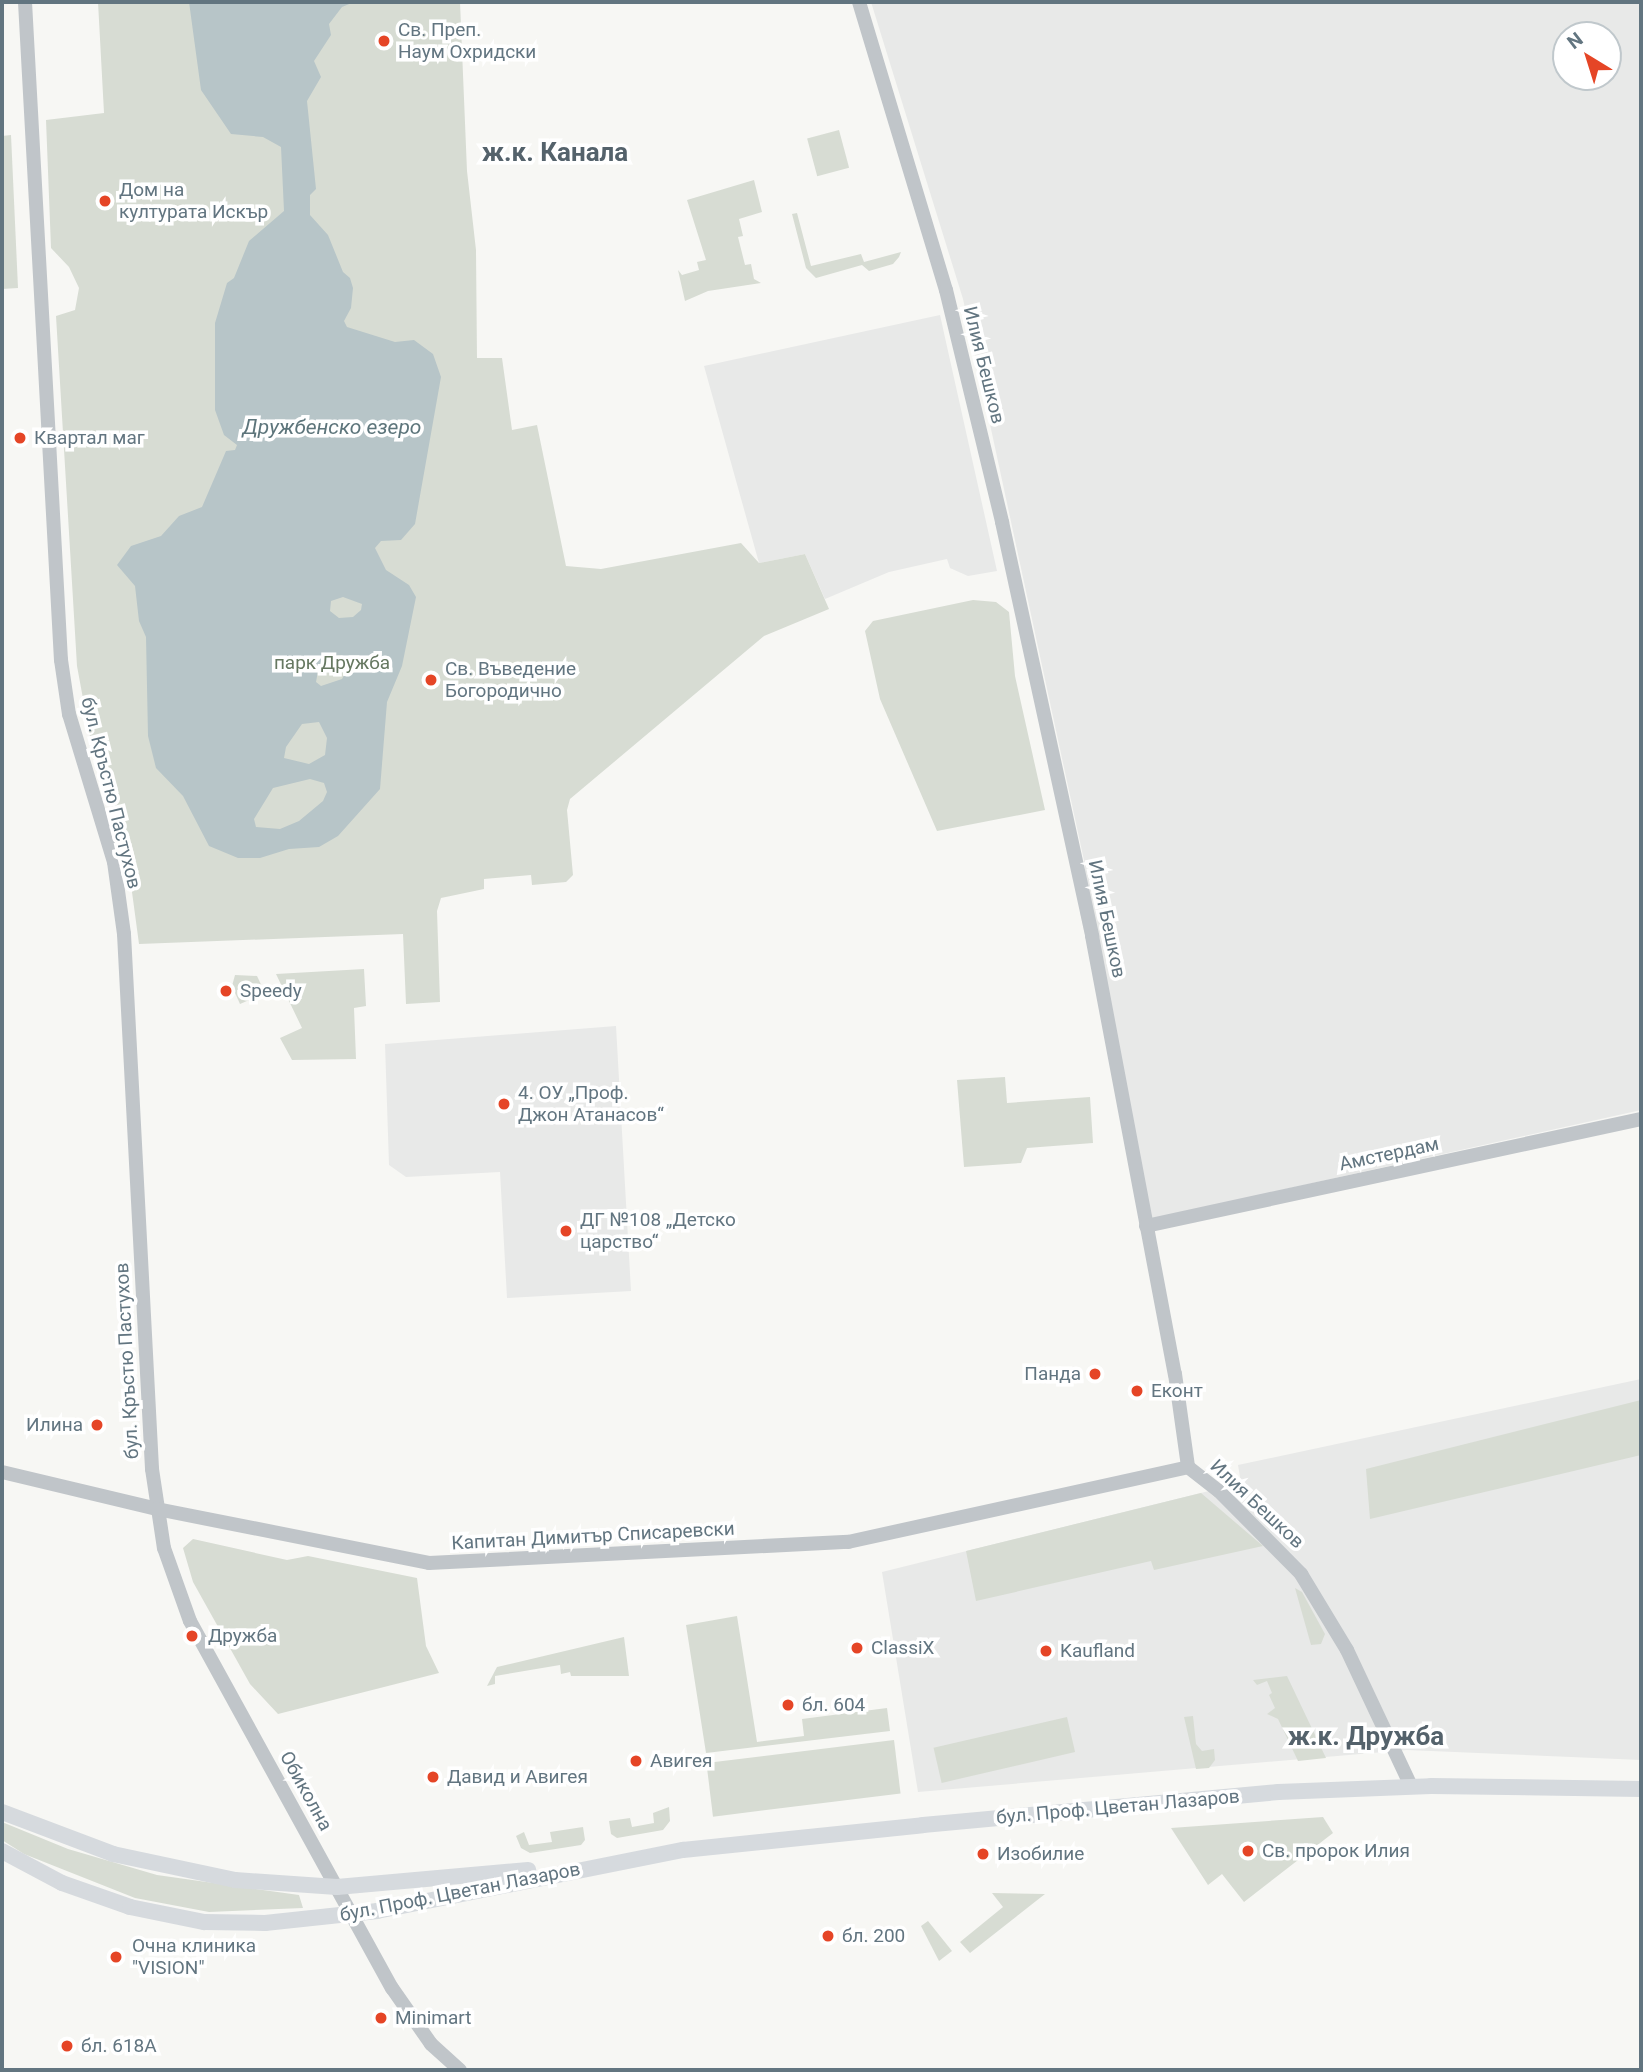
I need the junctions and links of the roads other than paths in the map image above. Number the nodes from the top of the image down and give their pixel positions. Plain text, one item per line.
1 (25, 2) edge
2 (859, 2) edge
3 (1641, 1119) edge
4 (1146, 1226) junction
5 (1188, 1467) junction
6 (2, 1472) edge
7 (157, 1509) junction
8 (1411, 1786) junction
9 (1641, 1789) edge
10 (2, 1812) edge
11 (2, 1851) edge
12 (597, 1865) junction
13 (337, 1887) junction
14 (352, 1915) junction
15 (460, 2070) edge

1 - 7 street, бул. Кръстю Пастухов
2 - 4 street, Илия Бешков
3 - 4 street, Амстердам
4 - 5 street, Илия Бешков
5 - 7 street, Капитан Димитър Списаревски
5 - 8 street, Илия Бешков
6 - 7 street, Капитан Димитър Списаревски
7 - 13 street, Обиколна
8 - 9 main road, бул. Проф. Цветан Лазаров
8 - 12 main road, бул. Проф. Цветан Лазаров
10 - 13 main road, бул. Проф. Цветан Лазаров
11 - 14 main road, бул. Проф. Цветан Лазаров
12 - 13 main road, бул. Проф. Цветан Лазаров
12 - 14 main road, бул. Проф. Цветан Лазаров
13 - 14 street, Обиколна
14 - 15 street, Обиколна

